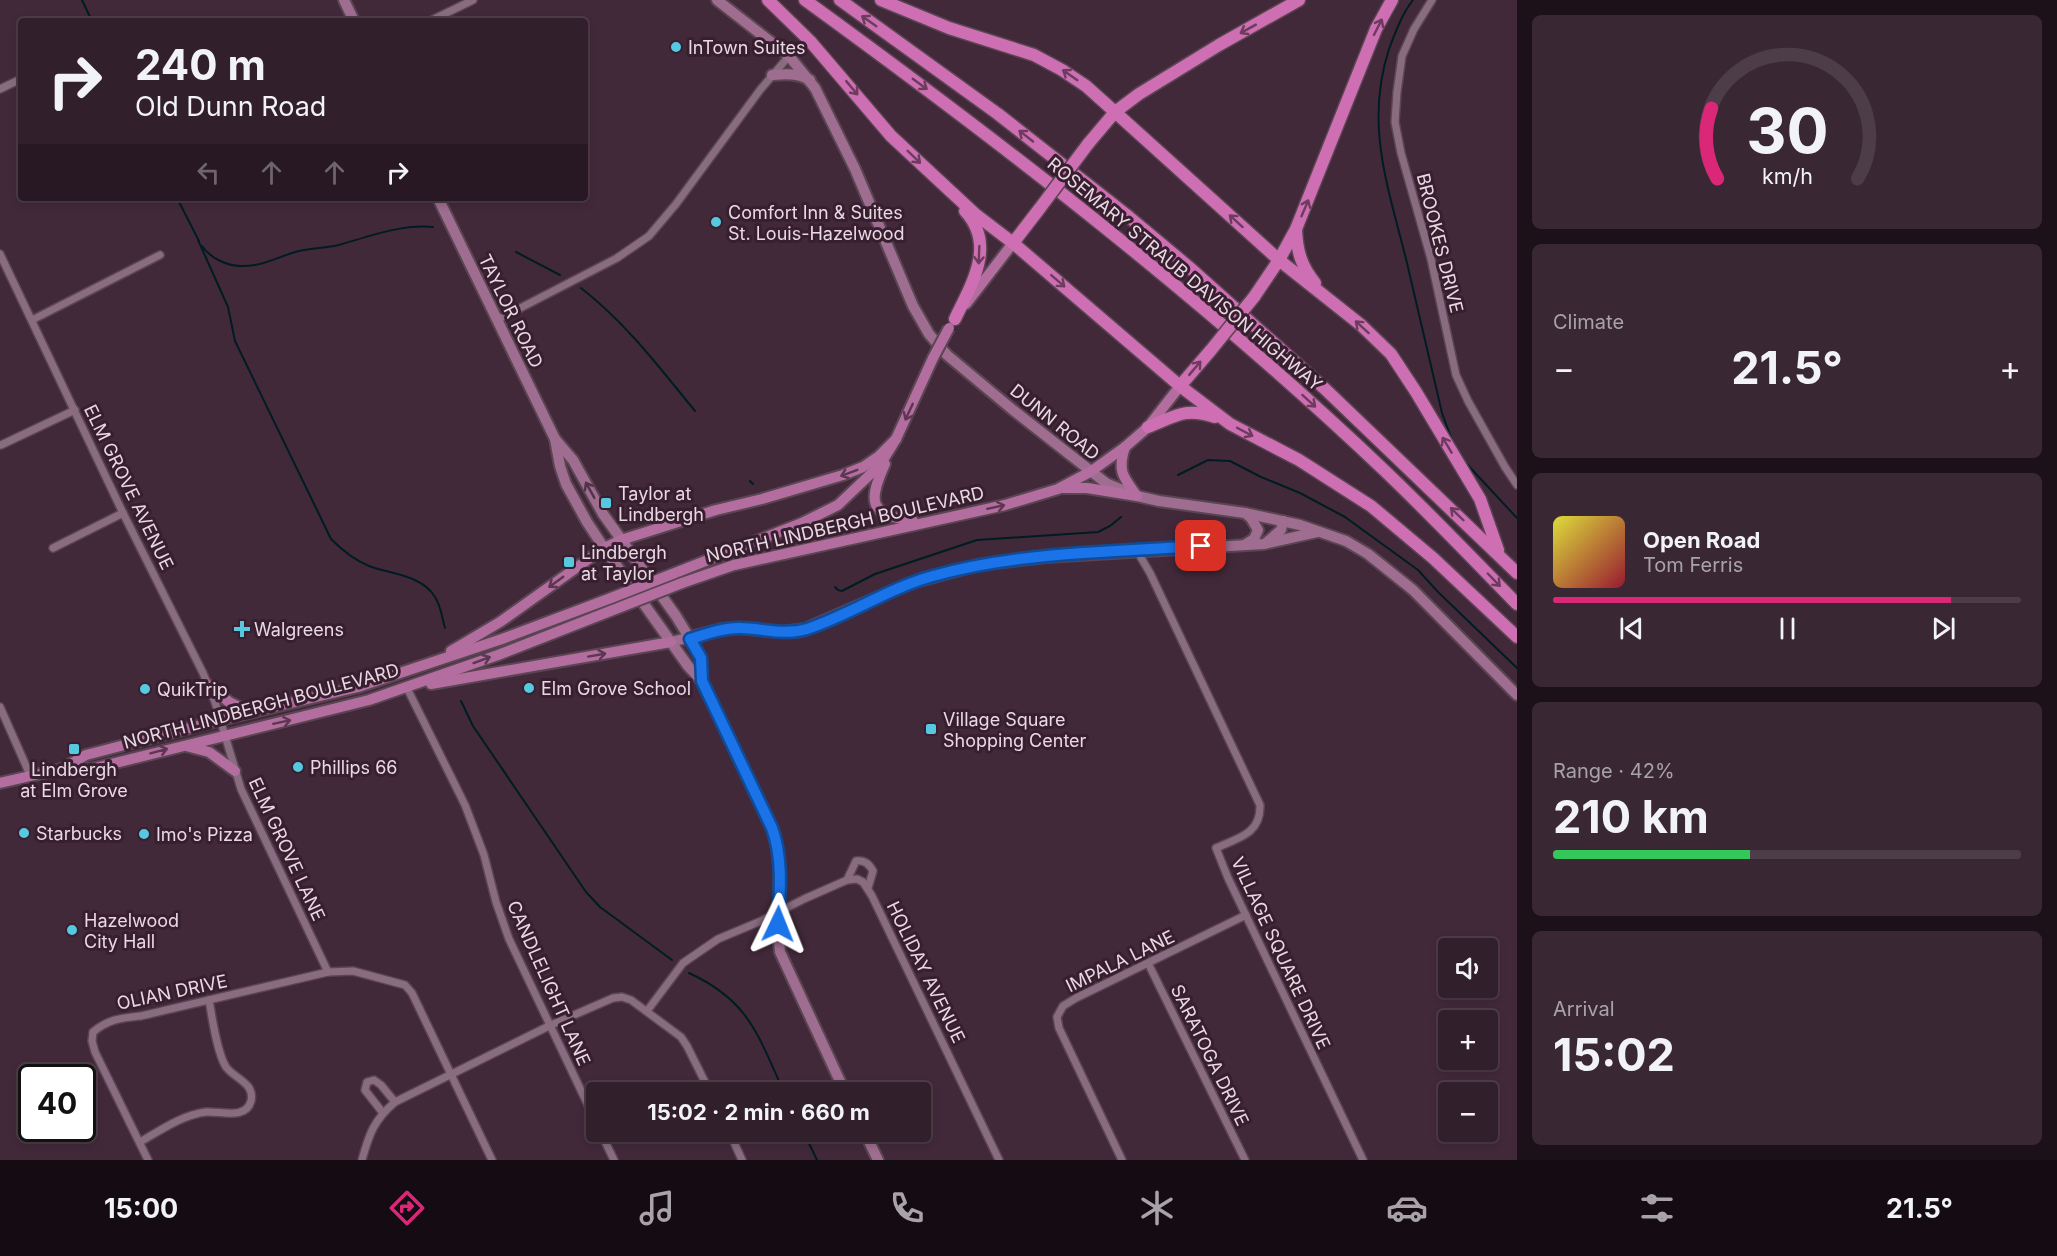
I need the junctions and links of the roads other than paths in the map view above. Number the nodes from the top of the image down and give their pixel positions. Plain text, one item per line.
1 (344, 0) edge
2 (472, 0) edge
3 (717, 0) edge
4 (768, 0) edge
5 (805, 0) edge
6 (840, 0) edge
7 (881, 0) edge
8 (1299, 0) edge
9 (1392, 0) edge
10 (1432, 0) edge
11 (353, 18) edge
12 (436, 18) edge
13 (789, 56) junction
14 (772, 75) junction
15 (18, 80) edge
16 (810, 80) junction
17 (0, 89) edge
18 (1115, 112) junction
19 (930, 172) junction
20 (439, 201) edge
21 (1296, 229) junction
22 (1013, 243) junction
23 (0, 254) edge
24 (160, 255) dead end
25 (1279, 260) junction
26 (1331, 302) junction
27 (32, 320) junction
28 (497, 320) junction
29 (952, 323) junction
30 (1180, 386) junction
31 (1206, 406) junction
32 (75, 410) junction
33 (1225, 420) junction
34 (1148, 427) junction
35 (555, 439) junction
36 (896, 439) junction
37 (1, 445) edge
38 (1125, 447) junction
39 (1090, 472) junction
40 (1517, 485) edge
41 (1058, 489) junction
42 (1137, 496) junction
43 (123, 513) junction
44 (1245, 513) junction
45 (1283, 521) junction
46 (923, 522) junction
47 (1319, 531) junction
48 (621, 540) junction
49 (1264, 543) junction
50 (1246, 544) junction
51 (53, 548) dead end
52 (604, 548) junction
53 (1137, 551) junction
54 (1499, 554) junction
55 (1517, 573) edge
56 (1517, 604) edge
57 (1517, 637) edge
58 (690, 639) junction
59 (671, 642) junction
60 (430, 664) junction
61 (702, 681) junction
62 (208, 685) junction
63 (407, 688) junction
64 (1517, 695) edge
65 (0, 707) edge
66 (250, 712) junction
67 (220, 720) junction
68 (225, 735) junction
69 (183, 745) junction
70 (61, 769) junction
71 (235, 771) junction
72 (31, 777) junction
73 (0, 783) edge
74 (847, 880) junction
75 (868, 888) junction
76 (779, 912) junction
77 (1246, 915) junction
78 (1148, 963) junction
79 (328, 972) junction
80 (209, 1000) junction
81 (647, 1011) junction
82 (551, 1025) junction
83 (451, 1076) junction
84 (705, 1082) edge
85 (840, 1082) edge
86 (586, 1100) edge
87 (395, 1102) junction
88 (382, 1113) junction
89 (140, 1142) junction
90 (605, 1142) edge
91 (734, 1142) edge
92 (869, 1142) edge
93 (148, 1160) edge
94 (362, 1160) edge
95 (492, 1160) edge
96 (614, 1160) edge
97 (742, 1160) edge
98 (878, 1160) edge
99 (999, 1160) edge
100 (1122, 1160) edge
101 (1245, 1160) edge
102 (1363, 1160) edge

1 - 11 street
2 - 12 street
3 - 13 street, DUNN ROAD
4 -> 19 highway
5 -> 56 highway, ROSEMARY STRAUB DAVISON HIGHWAY
54 -> 6 highway, ROSEMARY STRAUB DAVISON HIGHWAY
18 -> 7 highway
8 -> 18 highway, NORTH LINDBERGH BOULEVARD
21 -> 9 highway, NORTH LINDBERGH BOULEVARD
10 - 40 street, BROOKES DRIVE
13 - 14 street
13 - 16 street, DUNN ROAD
14 - 16 street
14 - 28 street
15 - 17 street
16 - 39 street, DUNN ROAD
18 - 22 highway, NORTH LINDBERGH BOULEVARD, bridge
25 -> 18 highway
19 - 22 highway
19 -> 29 highway
20 - 28 street, TAYLOR ROAD
21 - 25 highway, NORTH LINDBERGH BOULEVARD
21 - 26 highway
22 - 29 main road, NORTH LINDBERGH BOULEVARD
22 -> 30 highway
23 - 27 street, ELM GROVE AVENUE
24 - 27 street
25 - 26 highway
30 -> 25 highway, NORTH LINDBERGH BOULEVARD, bridge
54 -> 26 highway
27 - 32 street, ELM GROVE AVENUE
28 - 35 street, TAYLOR ROAD
29 -> 36 main road, NORTH LINDBERGH BOULEVARD, bridge
30 - 31 highway
30 - 34 main road, NORTH LINDBERGH BOULEVARD
31 - 33 highway
31 - 34 highway
32 - 37 street
32 - 43 street, ELM GROVE AVENUE
33 - 34 highway
33 -> 57 highway
34 - 38 main road, NORTH LINDBERGH BOULEVARD
48 -> 35 street, TAYLOR ROAD
35 - 52 street, TAYLOR ROAD
36 - 46 main road
36 -> 48 main road
36 - 60 main road, NORTH LINDBERGH BOULEVARD, bridge
38 - 39 main road, NORTH LINDBERGH BOULEVARD
38 - 42 main road
39 - 41 main road, NORTH LINDBERGH BOULEVARD
39 - 42 street, DUNN ROAD
41 - 42 main road
46 -> 41 main road, NORTH LINDBERGH BOULEVARD
42 - 44 street, DUNN ROAD
43 - 51 street
43 - 62 street, ELM GROVE AVENUE
44 - 45 street, DUNN ROAD
44 - 50 street
45 - 47 street, DUNN ROAD
45 - 49 street
63 -> 46 main road, NORTH LINDBERGH BOULEVARD, bridge
47 - 49 street
47 - 64 street, DUNN ROAD
48 - 52 main road
48 - 58 street, TAYLOR ROAD
49 - 50 street
50 - 53 street
52 - 59 street, TAYLOR ROAD
52 -> 60 main road
53 - 58 street
53 - 77 street, VILLAGE SQUARE DRIVE
54 - 55 highway, ROSEMARY STRAUB DAVISON HIGHWAY
58 - 59 street
58 - 61 street, TAYLOR ROAD
59 - 61 street, TAYLOR ROAD
63 -> 59 main road
60 - 66 main road, NORTH LINDBERGH BOULEVARD
61 - 76 street
62 - 66 main road
62 - 67 street, ELM GROVE AVENUE
68 -> 63 main road, NORTH LINDBERGH BOULEVARD
63 - 82 street, CANDLELIGHT LANE
65 - 72 street
66 - 67 main road, NORTH LINDBERGH BOULEVARD
67 - 68 street, ELM GROVE AVENUE
67 - 70 main road, NORTH LINDBERGH BOULEVARD
68 - 69 main road, NORTH LINDBERGH BOULEVARD
68 - 71 street, ELM GROVE LANE
70 -> 69 main road, NORTH LINDBERGH BOULEVARD
69 - 71 main road
70 - 72 main road, NORTH LINDBERGH BOULEVARD
71 - 79 street, ELM GROVE LANE
72 - 73 main road, NORTH LINDBERGH BOULEVARD
74 - 75 street, HOLIDAY AVENUE
74 - 75 street
74 - 76 street
75 - 99 street, HOLIDAY AVENUE
76 - 81 street
76 - 85 street
77 - 78 street, IMPALA LANE
77 - 102 street, VILLAGE SQUARE DRIVE
78 - 100 street, IMPALA LANE
78 - 101 street, SARATOGA DRIVE
79 - 80 street, OLIAN DRIVE
79 - 83 street, OLIAN DRIVE
80 - 89 street
80 - 89 street, OLIAN DRIVE
81 - 82 street
81 - 84 street
82 - 83 street
82 - 86 street, CANDLELIGHT LANE
83 - 87 street
83 - 95 street, OLIAN DRIVE
87 - 88 street
87 - 88 street
88 - 94 street
89 - 93 street, OLIAN DRIVE
90 - 96 street
91 - 97 street
92 - 98 street

